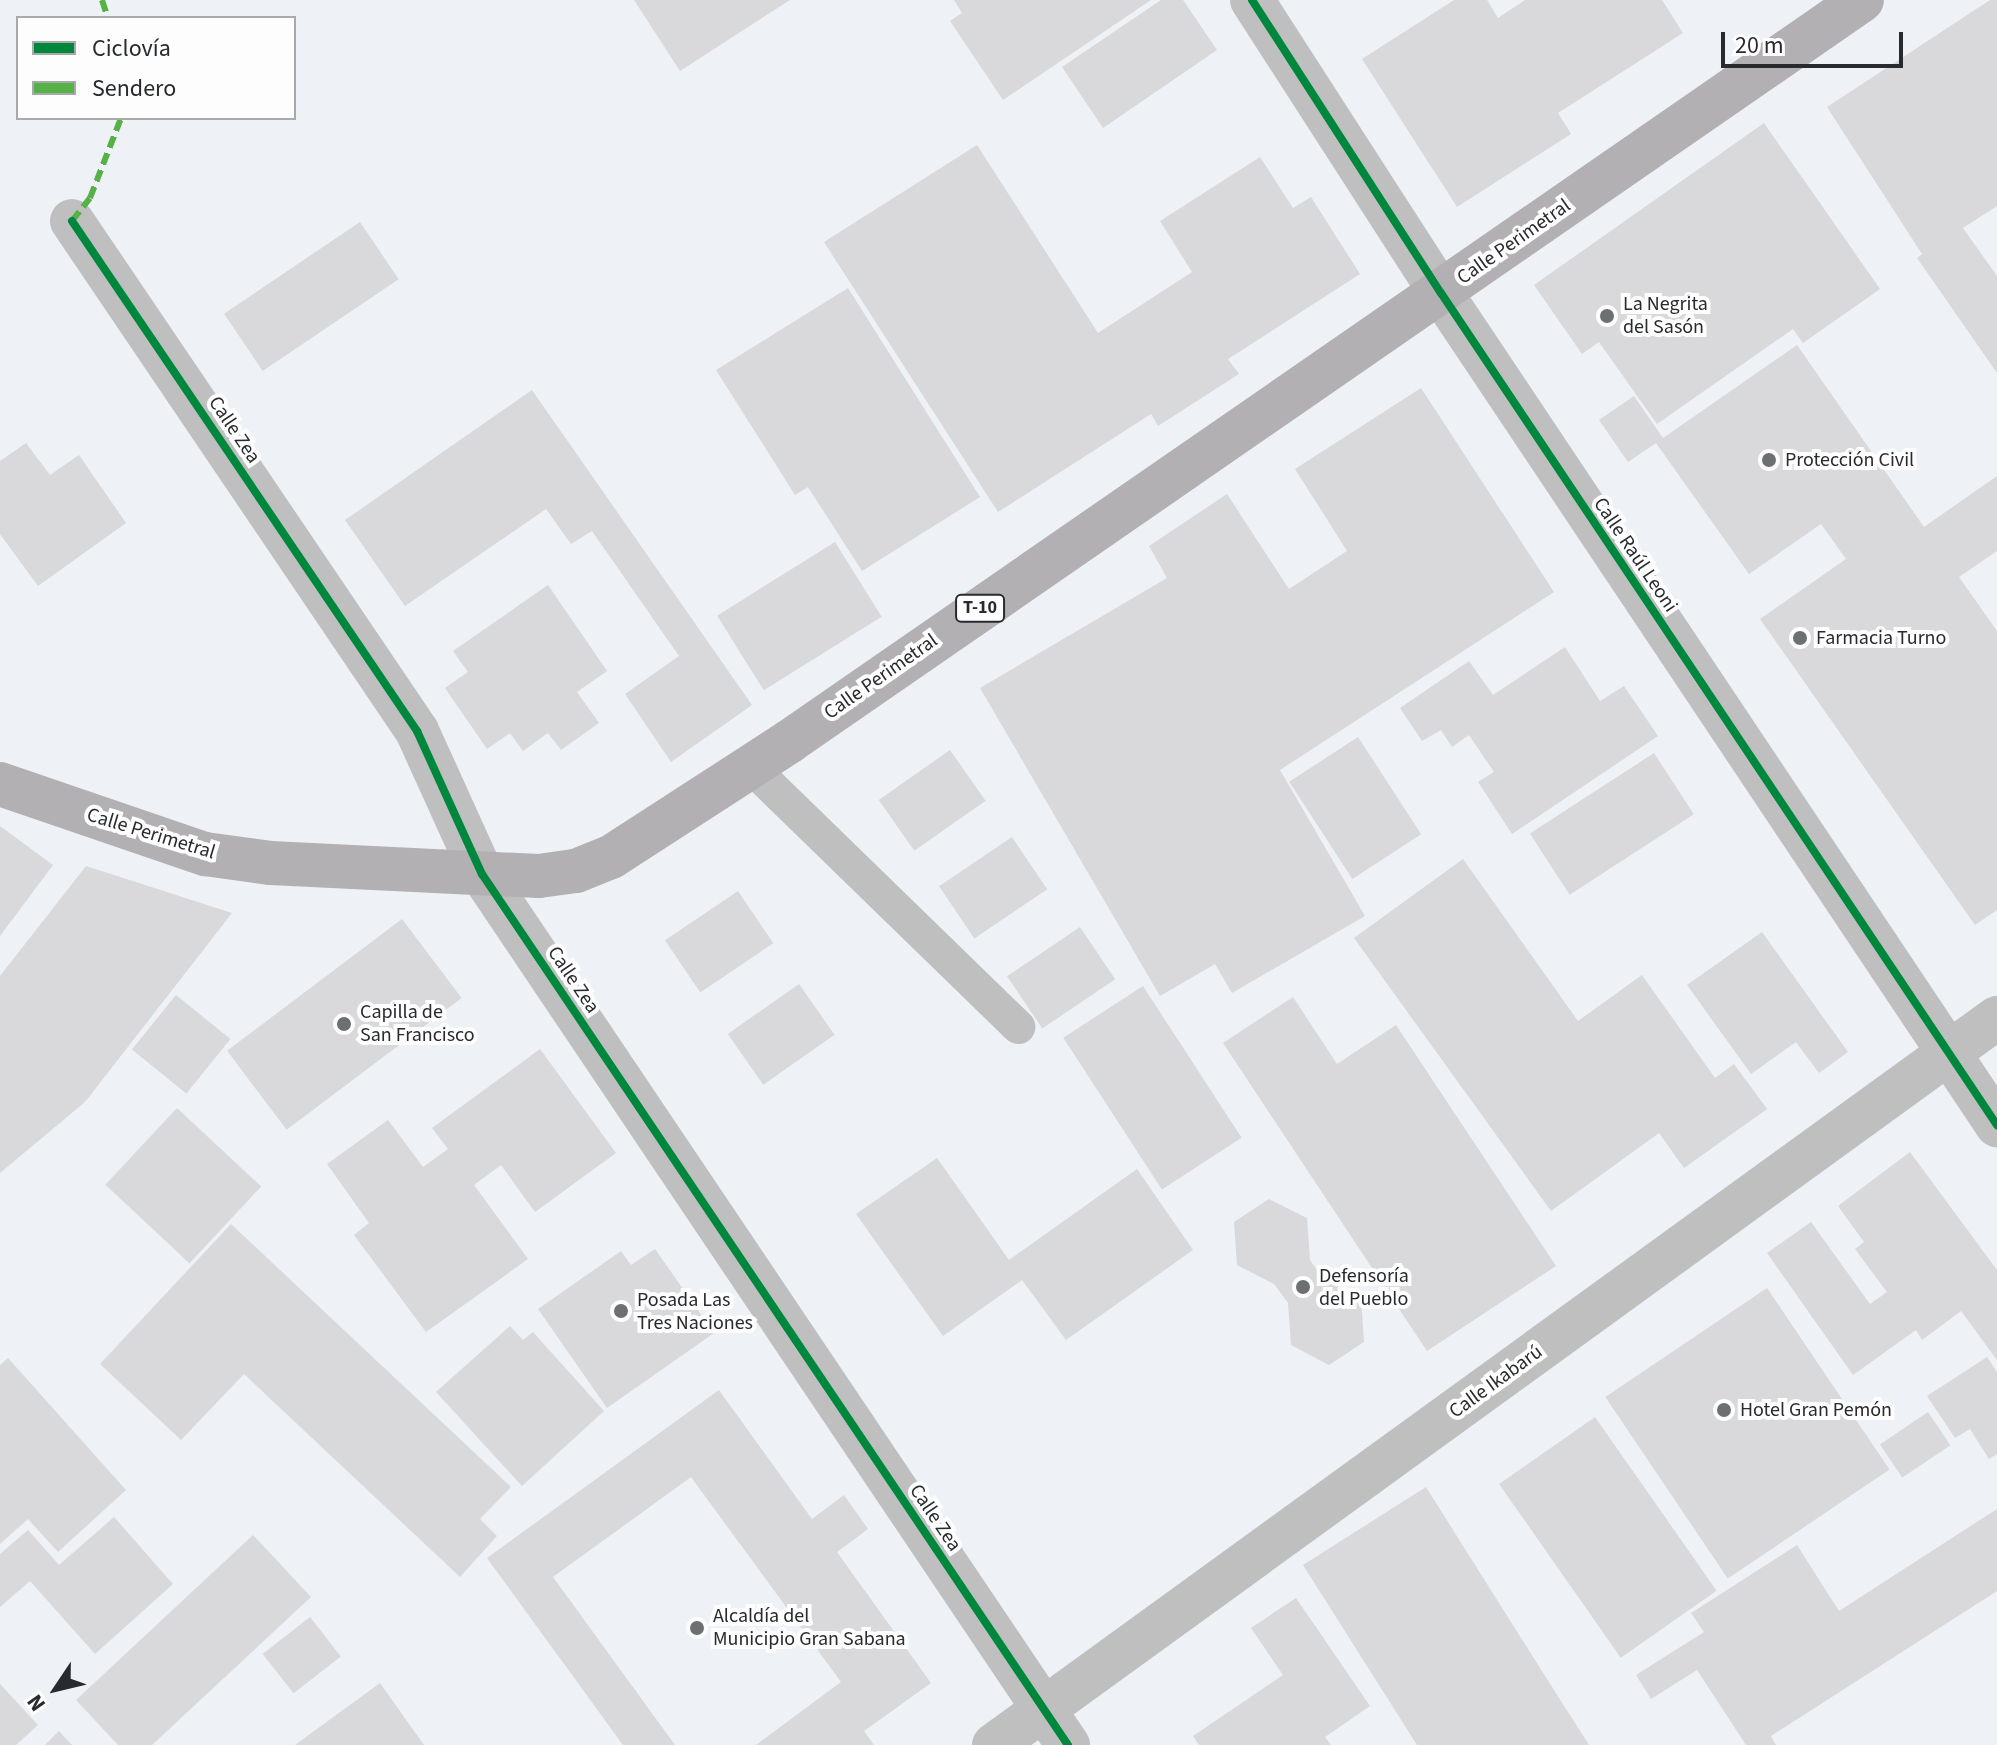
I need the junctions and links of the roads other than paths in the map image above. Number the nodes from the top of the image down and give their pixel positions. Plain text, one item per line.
1 (1252, 0) edge
2 (1862, 0) edge
3 (72, 221) dead end
4 (1441, 293) junction
5 (751, 767) junction
6 (0, 784) edge
7 (482, 874) junction
8 (1997, 1018) edge
9 (1018, 1027) dead end
10 (1948, 1054) junction
11 (1997, 1125) edge
12 (1044, 1709) junction
13 (994, 1745) edge
14 (1068, 1745) edge

1 - 4 street, Calle Raúl Leoni
2 - 4 highway, Calle Perimetral / T-10
3 - 7 street, Calle Zea
4 - 5 highway, Calle Perimetral / T-10
4 - 10 street, Calle Raúl Leoni
5 - 7 highway, Calle Perimetral / T-10
5 - 9 lane
6 - 7 highway, Calle Perimetral / T-10
7 - 12 street, Calle Zea
8 - 10 street, Calle Ikabarú
10 - 11 street, Calle Raúl Leoni
10 - 12 street, Calle Ikabarú
12 - 13 street, Calle Ikabarú
12 - 14 street, Calle Zea

